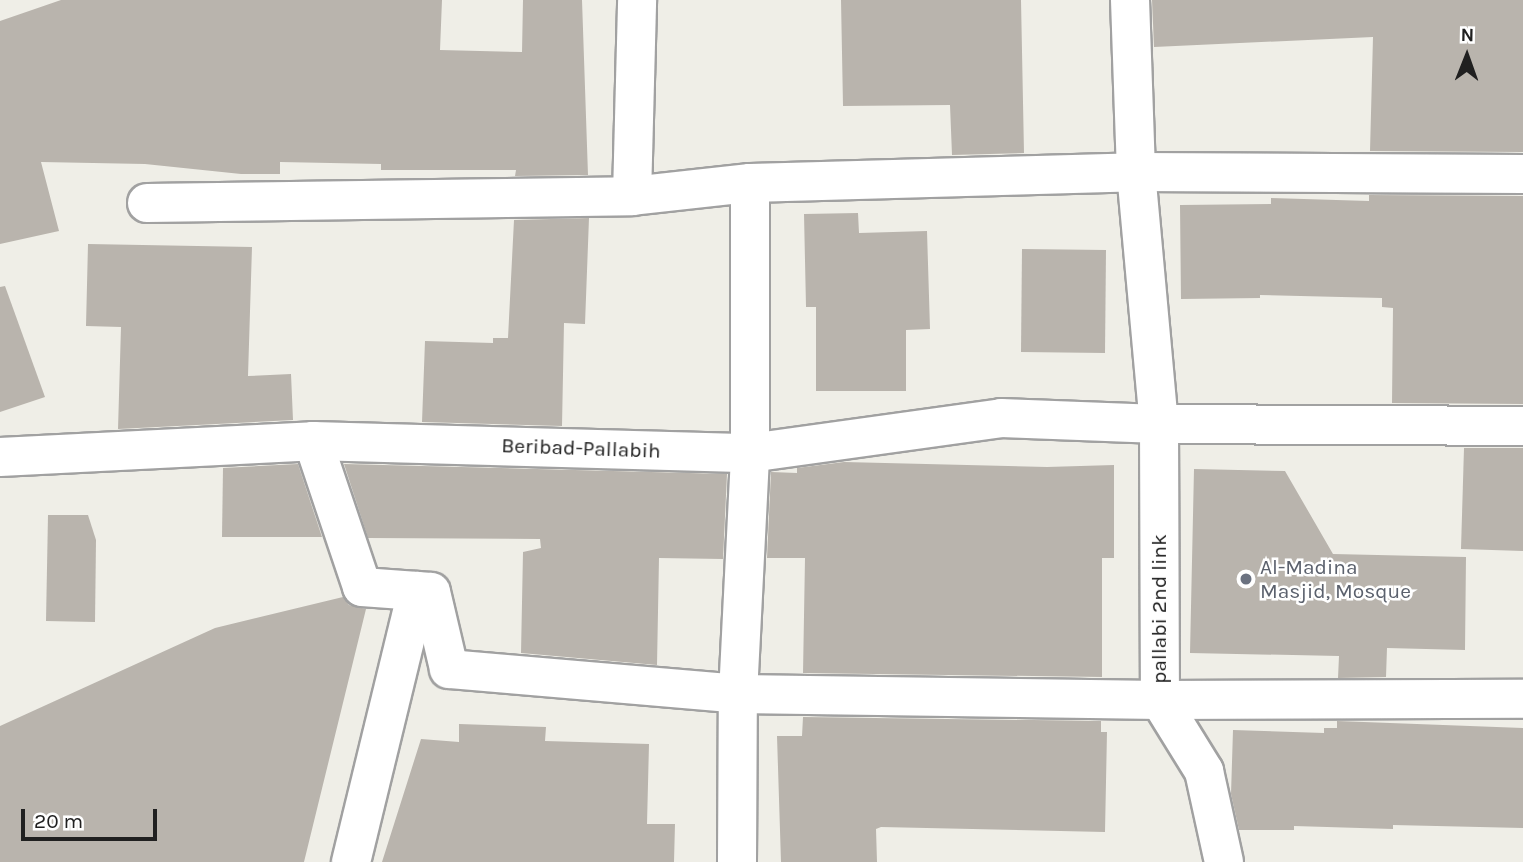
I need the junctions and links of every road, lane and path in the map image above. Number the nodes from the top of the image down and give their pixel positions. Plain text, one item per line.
1 (637, 0) edge
2 (1130, 0) edge
3 (1136, 172) junction
4 (1523, 174) edge
5 (750, 183) junction
6 (632, 196) junction
7 (147, 203) dead end
8 (1159, 424) junction
9 (1523, 426) edge
10 (313, 441) junction
11 (750, 453) junction
12 (0, 457) edge
13 (418, 591) junction
14 (738, 694) junction
15 (1523, 699) edge
16 (1160, 700) junction
17 (351, 862) edge
18 (737, 862) edge
19 (1224, 862) edge

1 - 6 street
2 - 3 street, pallabi 2nd link
3 - 4 street
3 - 5 street
3 - 8 street, pallabi 2nd link
5 - 6 street
5 - 11 street
6 - 7 street
8 - 9 street, Beribad-Pallabih
8 - 11 street, Beribad-Pallabih
8 - 16 street, pallabi 2nd link
10 - 11 street, Beribad-Pallabih
10 - 12 street, Beribad-Pallabih
10 - 13 street
11 - 14 street
13 - 14 street
13 - 17 street
14 - 16 street
14 - 18 street
15 - 16 street
16 - 19 street, pallabi 2nd link

